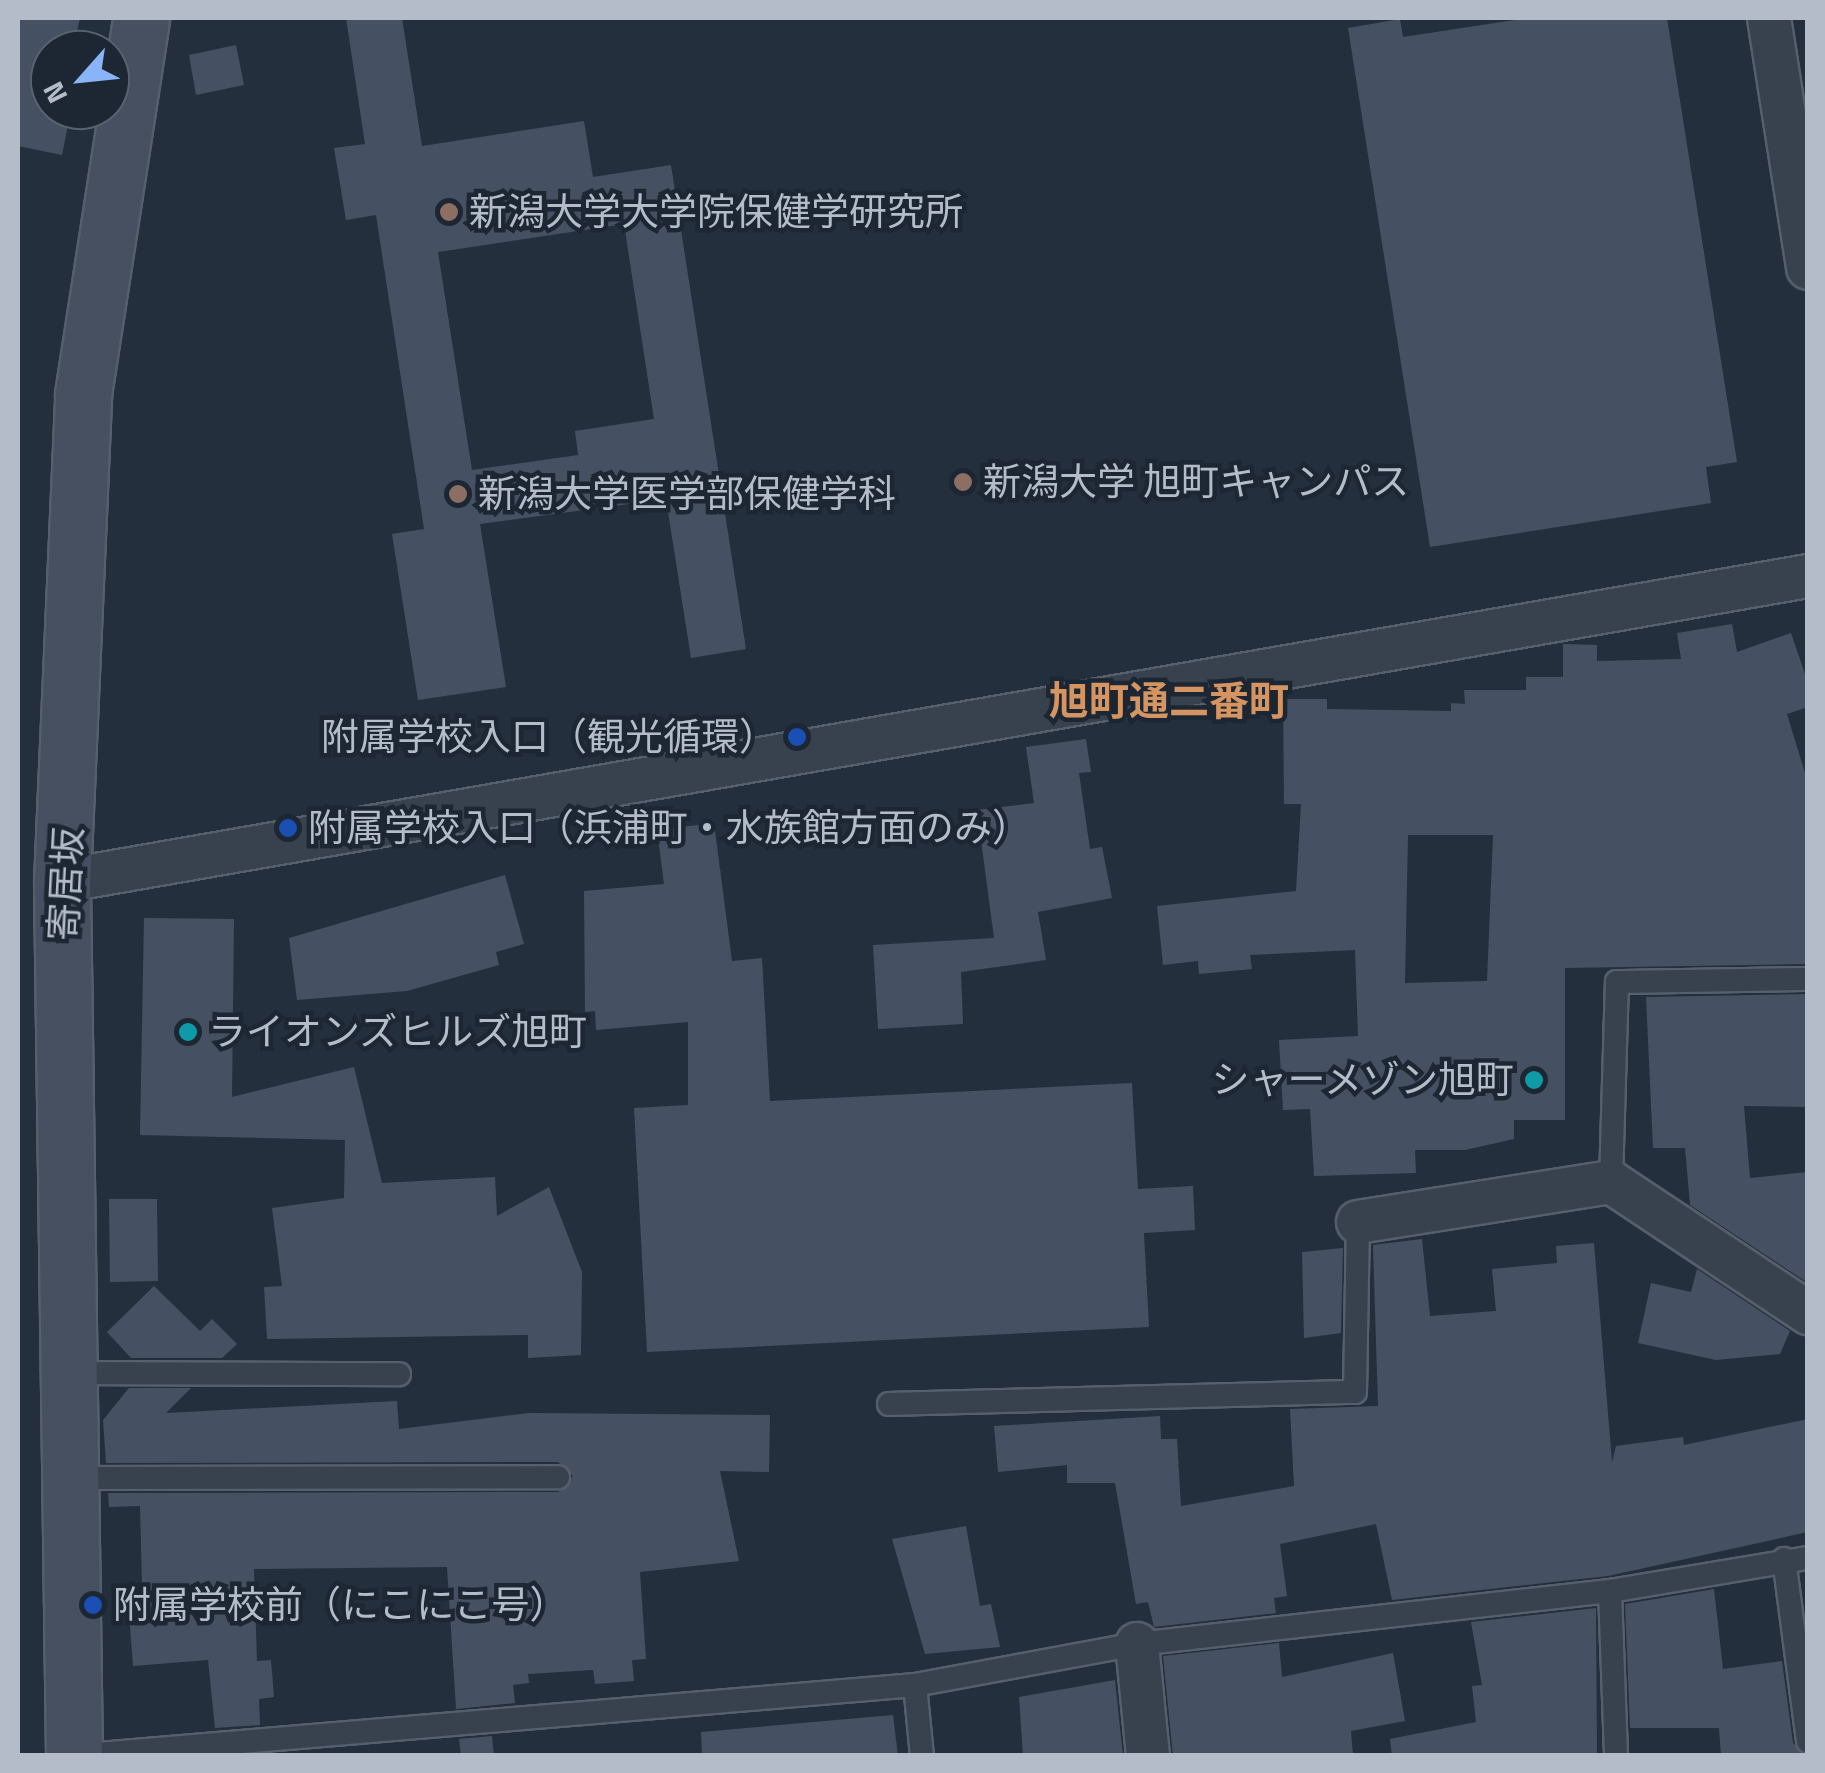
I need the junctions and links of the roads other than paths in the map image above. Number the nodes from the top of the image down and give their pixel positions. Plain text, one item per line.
1 (141, 18) edge
2 (1769, 18) edge
3 (1794, 100) edge
4 (1808, 268) edge
5 (1808, 576) edge
6 (40, 886) edge
7 (1808, 979) edge
8 (1612, 1182) junction
9 (1358, 1222) joint
10 (1808, 1313) edge
11 (65, 1373) junction
12 (399, 1374) dead end
13 (888, 1404) dead end
14 (558, 1477) dead end
15 (64, 1478) junction
16 (1796, 1558) edge
17 (1610, 1591) junction
18 (1137, 1644) junction
19 (915, 1685) junction
20 (1808, 1741) edge
21 (75, 1756) edge
22 (922, 1756) edge
23 (1148, 1756) edge
24 (1616, 1756) edge

1 - 6 street, 寄居坂
2 - 3 street
3 - 4 street
5 - 6 street
6 - 11 street, 寄居坂
7 - 8 lane
8 - 9 street
8 - 10 street
9 - 13 lane
11 - 12 lane
11 - 15 street, 寄居坂
14 - 15 lane
15 - 21 street, 寄居坂
16 - 17 lane
16 - 20 lane
17 - 18 lane
17 - 24 lane
18 - 19 lane
18 - 23 street
19 - 21 lane
19 - 22 lane

